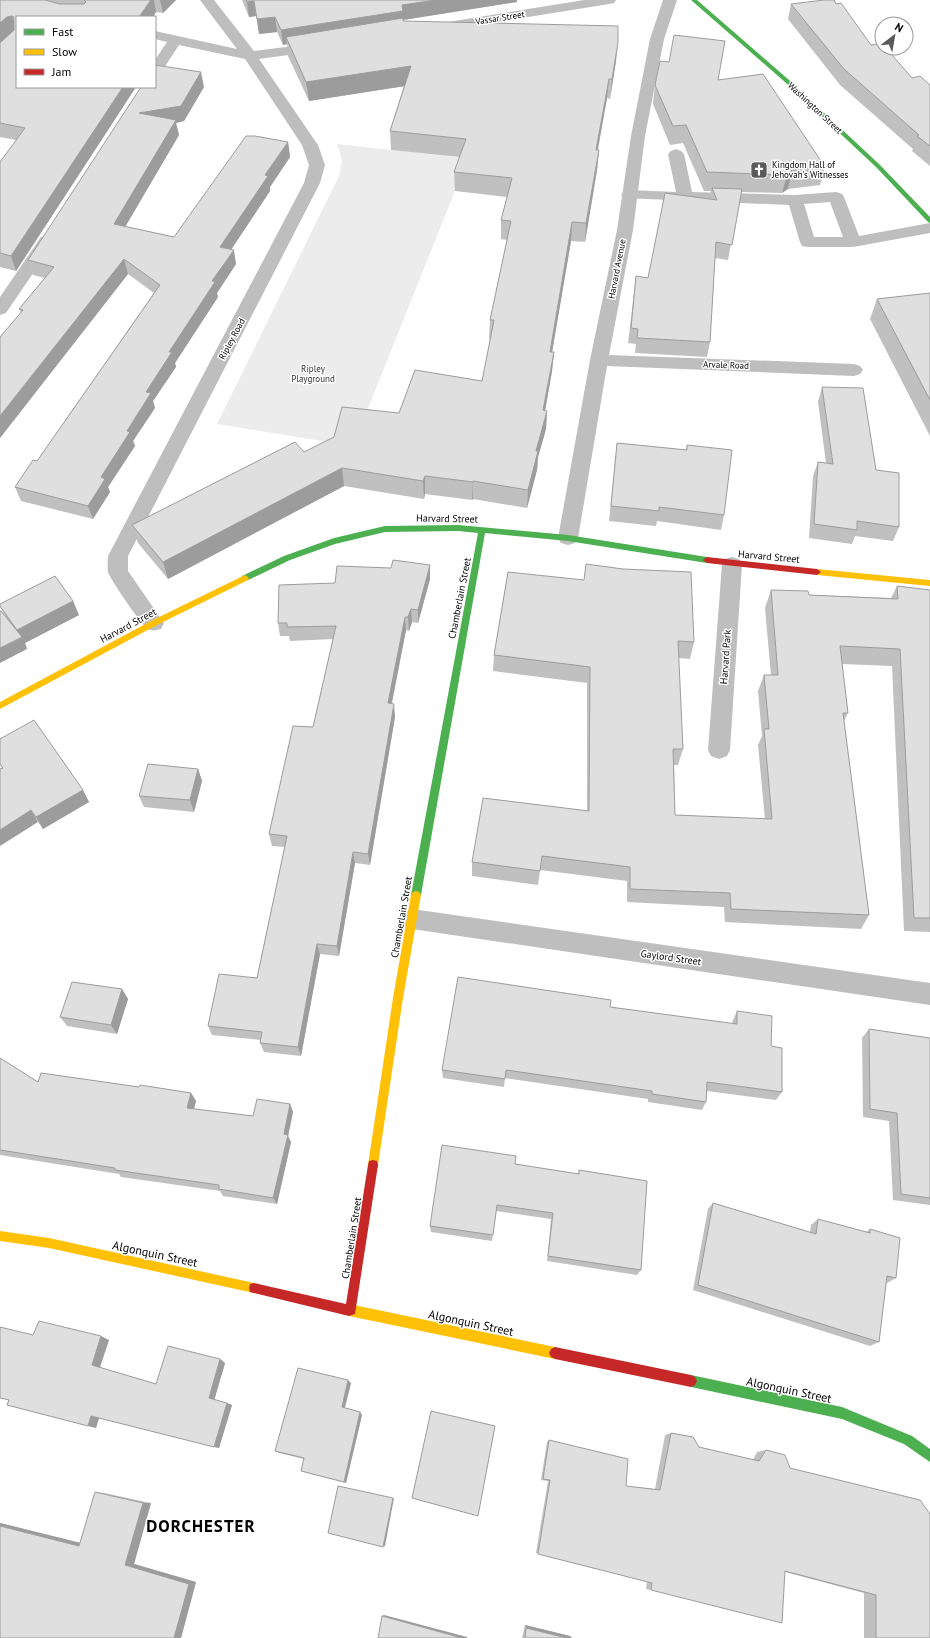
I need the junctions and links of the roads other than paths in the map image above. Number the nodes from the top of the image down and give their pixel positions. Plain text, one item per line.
1 (207, 0) edge
2 (609, 0) edge
3 (670, 0) edge
4 (694, 0) edge
5 (431, 29) edge
6 (156, 35) edge
7 (175, 40) junction
8 (330, 45) edge
9 (250, 56) junction
10 (156, 70) edge
11 (676, 154) dead end
12 (629, 195) junction
13 (685, 197) junction
14 (795, 200) junction
15 (930, 222) edge
16 (930, 228) edge
17 (54, 230) edge
18 (853, 242) junction
19 (0, 308) edge
20 (599, 360) junction
21 (854, 370) dead end
22 (482, 530) junction
23 (568, 538) junction
24 (732, 564) junction
25 (930, 583) edge
26 (154, 623) junction
27 (0, 706) edge
28 (719, 750) dead end
29 (412, 919) junction
30 (930, 994) edge
31 (0, 1236) edge
32 (351, 1310) junction
33 (930, 1456) edge

1 - 9 street, Ripley Road
2 - 5 street, Vassar Street
3 - 12 street, Harvard Avenue
4 - 15 main road, Washington Street
6 - 7 street
7 - 9 street
7 - 10 street
8 - 9 street
9 - 26 street, Ripley Road
11 - 13 street
12 - 13 street
12 - 20 street, Harvard Avenue
13 - 14 street
14 - 18 street
14 - 18 street
16 - 18 street
17 - 19 street
20 - 21 street, Arvale Road
20 - 23 street, Harvard Avenue
22 - 23 main road, Harvard Street
22 - 26 main road, Harvard Street
22 - 29 main road, Chamberlain Street
23 - 24 main road, Harvard Street
24 - 25 main road, Harvard Street
24 - 28 street, Harvard Park
26 - 27 main road, Harvard Street
29 - 30 street, Gaylord Street
29 - 32 main road, Chamberlain Street
31 - 32 main road, Algonquin Street
32 - 33 main road, Algonquin Street

